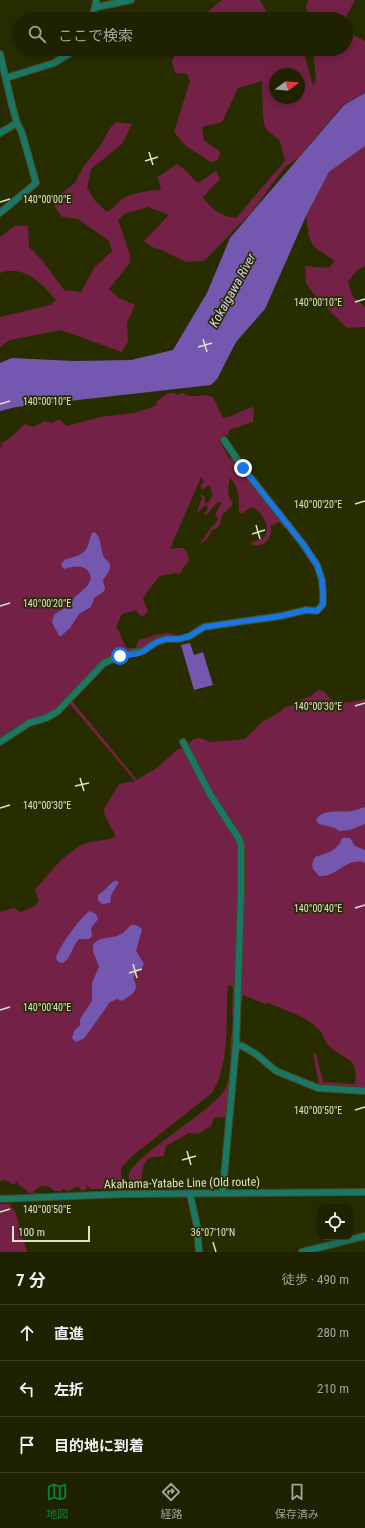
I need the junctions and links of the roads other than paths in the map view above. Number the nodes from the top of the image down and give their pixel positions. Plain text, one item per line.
1 (96, 0) edge
2 (131, 0) edge
3 (96, 7) junction
4 (93, 12) edge
5 (0, 54) edge
6 (66, 56) edge
7 (6, 78) junction
8 (17, 123) junction
9 (0, 133) edge
10 (0, 213) edge
11 (224, 440) dead end
12 (0, 742) edge
13 (183, 742) dead end
14 (236, 1045) junction
15 (365, 1091) edge
16 (365, 1192) edge
17 (224, 1193) junction
18 (190, 1194) junction
19 (0, 1199) edge
20 (365, 1236) edge
21 (199, 1252) edge
22 (302, 1252) edge

1 - 3 street
2 - 3 street
3 - 4 street
5 - 7 street
6 - 7 street
7 - 8 street
8 - 9 street
8 - 10 street
11 - 12 street
13 - 14 street
14 - 15 street
14 - 17 street
16 - 17 street, Akahama-Yatabe Line (Old route)
17 - 18 street, Akahama-Yatabe Line (Old route)
18 - 19 street, Akahama-Yatabe Line (Old route)
18 - 21 street
20 - 22 street

